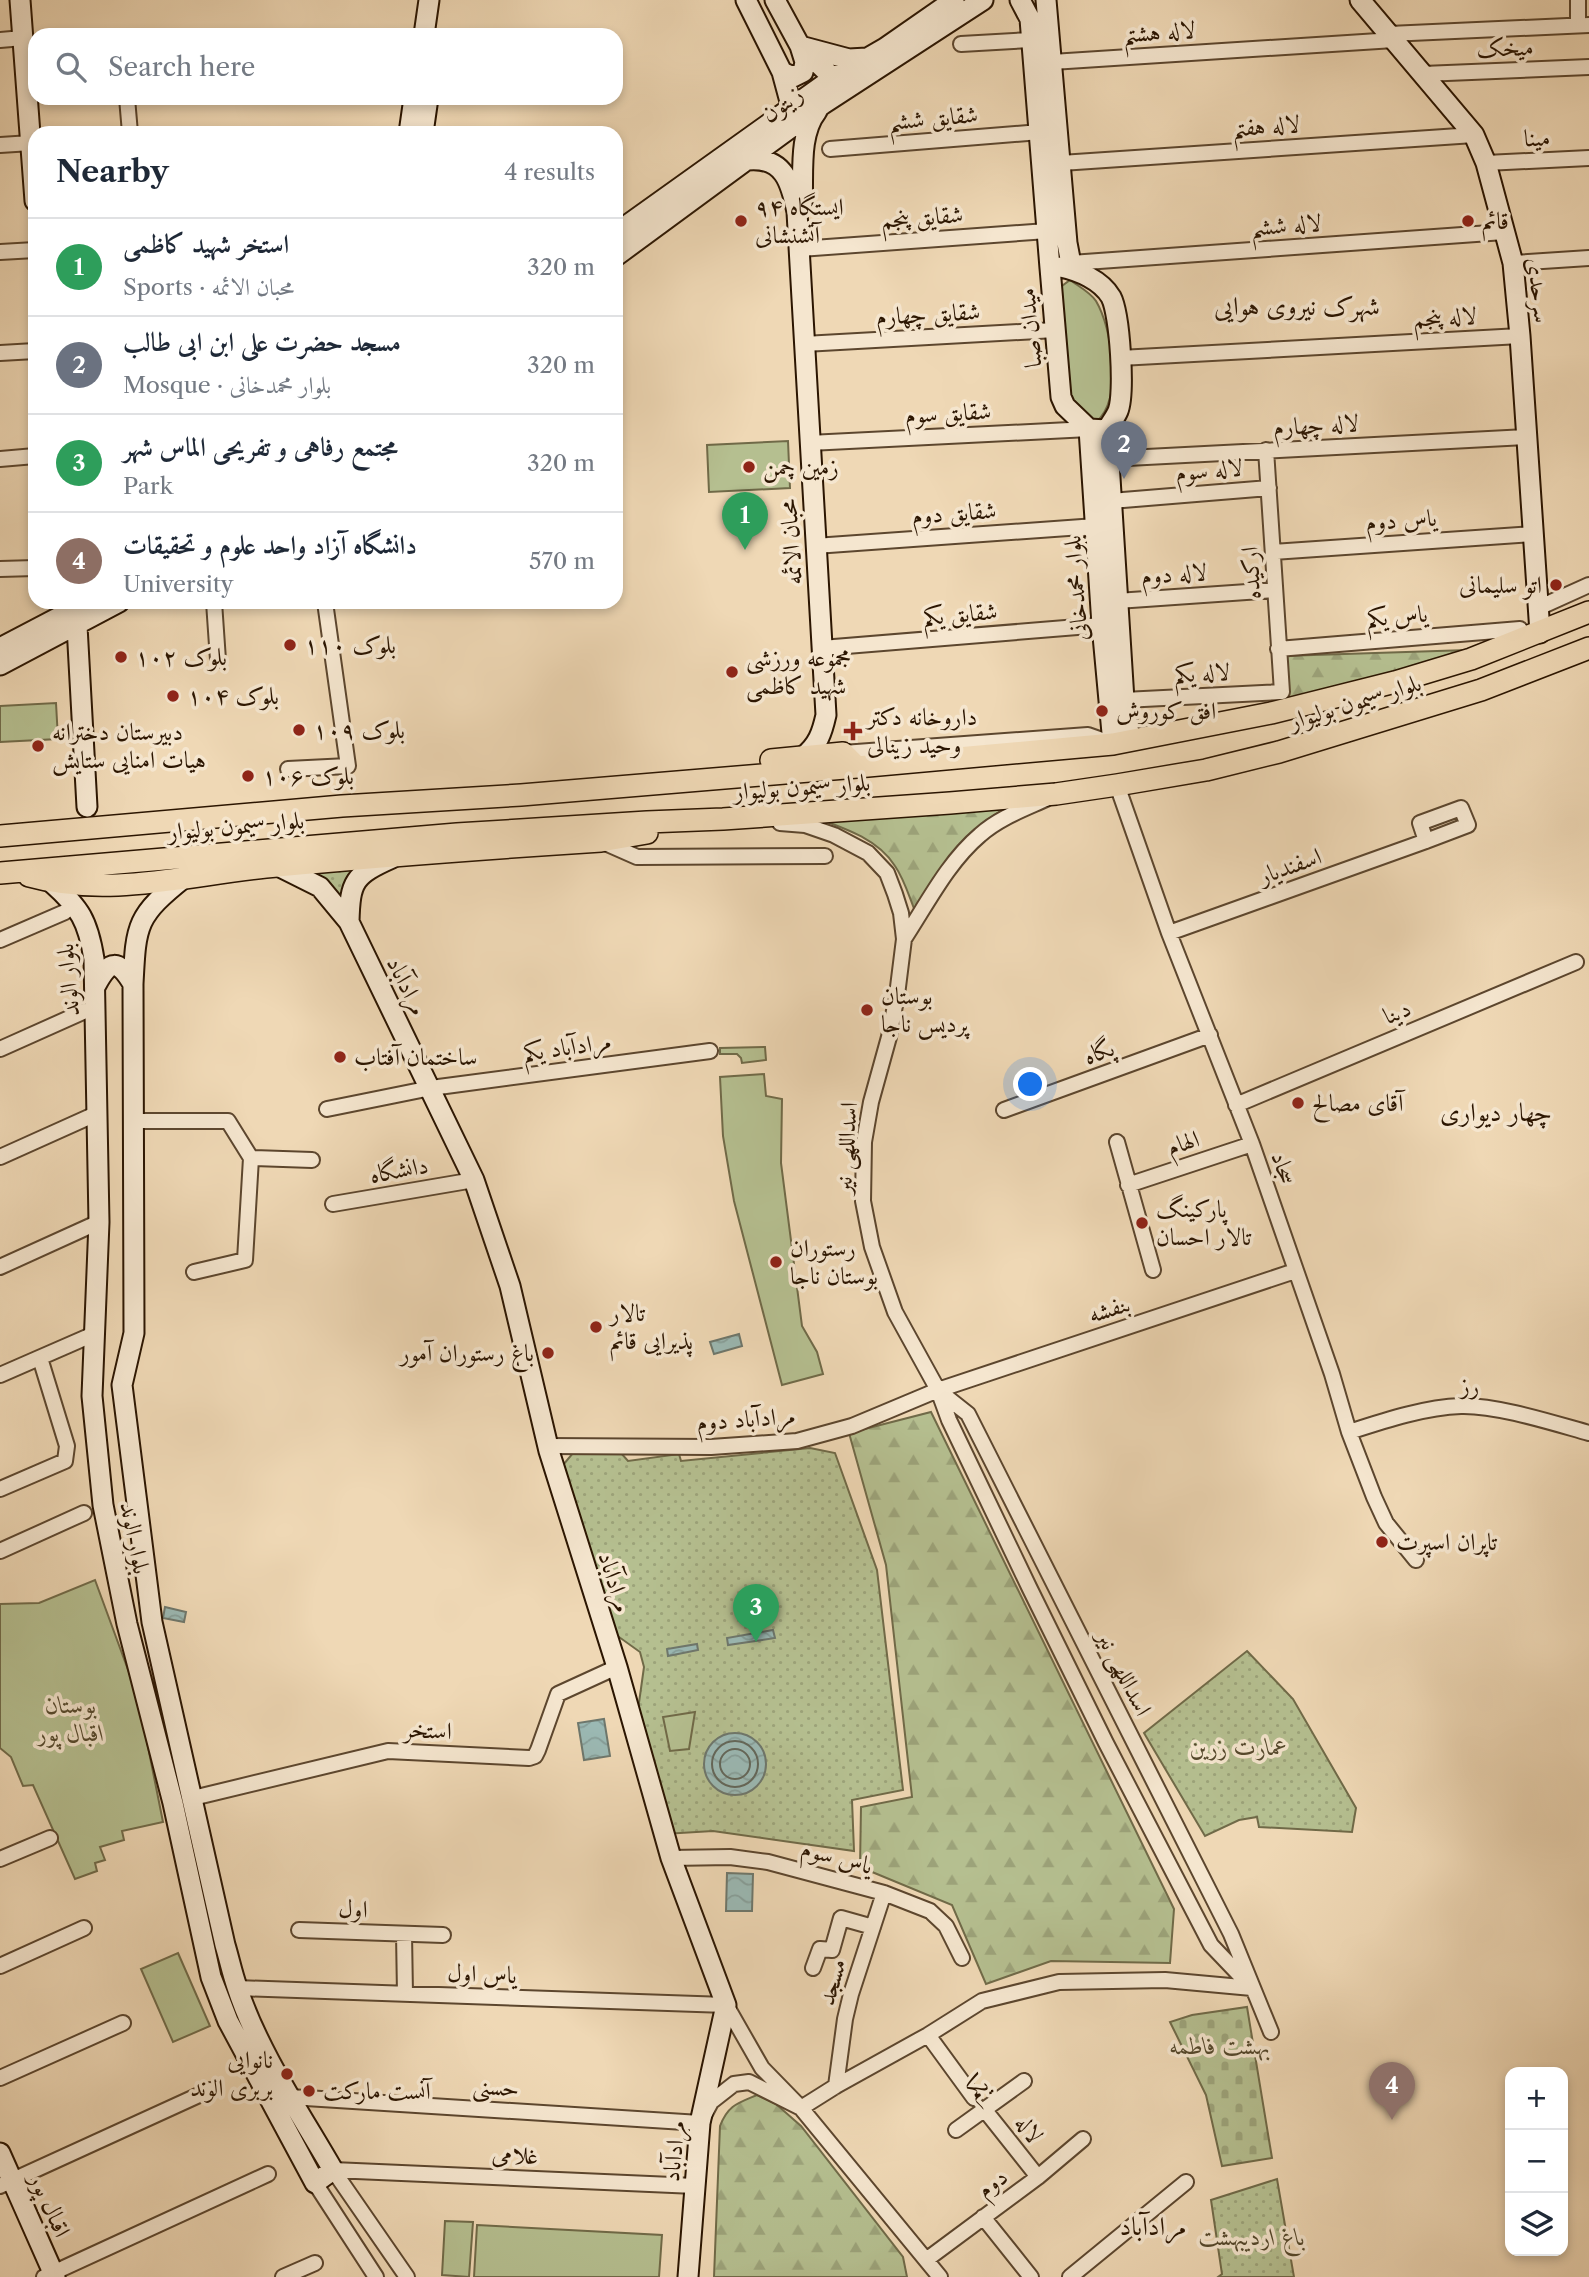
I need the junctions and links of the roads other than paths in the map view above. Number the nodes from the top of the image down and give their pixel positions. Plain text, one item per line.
1 (20, 0) edge
2 (429, 0) edge
3 (442, 0) edge
4 (746, 0) edge
5 (775, 0) edge
6 (954, 0) edge
7 (983, 0) edge
8 (1020, 0) edge
9 (1046, 0) edge
10 (1360, 0) edge
11 (1578, 0) edge
12 (1584, 25) edge
13 (425, 28) edge
14 (438, 28) edge
15 (1037, 31) junction
16 (1391, 37) junction
17 (0, 40) edge
18 (961, 44) dead end
19 (800, 46) junction
20 (27, 50) edge
21 (868, 58) junction
22 (1052, 62) junction
23 (1589, 68) edge
24 (782, 72) junction
25 (28, 73) edge
26 (1423, 74) junction
27 (838, 85) junction
28 (823, 104) junction
29 (29, 105) edge
30 (128, 105) edge
31 (413, 105) edge
32 (427, 105) edge
33 (792, 109) junction
34 (30, 126) edge
35 (129, 126) edge
36 (410, 126) edge
37 (424, 126) edge
38 (1040, 132) junction
39 (1474, 135) junction
40 (28, 143) edge
41 (0, 145) edge
42 (830, 149) dead end
43 (1589, 158) edge
44 (747, 160) junction
45 (1060, 163) junction
46 (1486, 163) junction
47 (670, 205) junction
48 (623, 229) edge
49 (1047, 231) junction
50 (1504, 232) junction
51 (799, 245) junction
52 (623, 249) edge
53 (28, 250) edge
54 (0, 252) edge
55 (1589, 258) edge
56 (1513, 263) junction
57 (1071, 266) junction
58 (1050, 268) junction
59 (1055, 330) junction
60 (1520, 336) junction
61 (804, 344) junction
62 (28, 352) edge
63 (0, 354) edge
64 (1120, 358) junction
65 (1098, 429) junction
66 (1527, 437) junction
67 (809, 443) junction
68 (1266, 450) junction
69 (28, 457) edge
70 (0, 459) edge
71 (1108, 459) junction
72 (1269, 488) junction
73 (1111, 501) junction
74 (1096, 526) junction
75 (1532, 534) junction
76 (815, 546) junction
77 (1273, 552) junction
78 (28, 568) edge
79 (0, 569) edge
80 (1589, 586) edge
81 (1275, 590) junction
82 (1117, 601) junction
83 (1538, 608) junction
84 (91, 609) edge
85 (214, 609) edge
86 (326, 609) edge
87 (1589, 612) edge
88 (71, 614) edge
89 (1102, 625) junction
90 (1530, 631) junction
91 (0, 648) edge
92 (822, 648) junction
93 (1589, 648) edge
94 (1278, 649) junction
95 (218, 660) dead end
96 (0, 665) edge
97 (1282, 692) joint
98 (1124, 700) junction
99 (826, 715) junction
100 (1122, 742) junction
101 (803, 757) junction
102 (850, 760) junction
103 (288, 769) dead end
104 (1117, 785) junction
105 (1056, 794) junction
106 (521, 795) junction
107 (87, 807) dead end
108 (723, 820) junction
109 (0, 836) edge
110 (601, 841) junction
111 (1426, 841) dead end
112 (398, 856) junction
113 (825, 856) dead end
114 (278, 866) junction
115 (7, 873) edge
116 (185, 877) junction
117 (52, 883) junction
118 (65, 912) dead end
119 (349, 922) junction
120 (1169, 933) junction
121 (904, 939) junction
122 (0, 940) edge
123 (1576, 961) dead end
124 (96, 985) junction
125 (133, 985) junction
126 (85, 1011) dead end
127 (1210, 1035) junction
128 (0, 1049) edge
129 (709, 1051) dead end
130 (431, 1088) junction
131 (1236, 1105) junction
132 (327, 1109) dead end
133 (1003, 1110) dead end
134 (98, 1113) junction
135 (133, 1121) junction
136 (1117, 1142) dead end
137 (1252, 1144) junction
138 (0, 1157) edge
139 (251, 1158) junction
140 (313, 1160) dead end
141 (474, 1180) junction
142 (1128, 1185) junction
143 (333, 1204) dead end
144 (99, 1222) junction
145 (0, 1267) edge
146 (1153, 1270) dead end
147 (1295, 1271) junction
148 (194, 1272) dead end
149 (94, 1334) junction
150 (40, 1358) junction
151 (0, 1376) edge
152 (938, 1390) junction
153 (1349, 1432) junction
154 (1589, 1433) edge
155 (548, 1446) junction
156 (0, 1489) edge
157 (84, 1513) dead end
158 (0, 1551) edge
159 (1416, 1560) dead end
160 (617, 1667) junction
161 (193, 1798) junction
162 (50, 1838) dead end
163 (671, 1858) junction
164 (0, 1859) edge
165 (884, 1893) junction
166 (873, 1927) junction
167 (84, 1928) dead end
168 (299, 1930) dead end
169 (404, 1934) junction
170 (443, 1935) dead end
171 (225, 1944) junction
172 (203, 1949) junction
173 (962, 1958) dead end
174 (0, 1966) edge
175 (813, 1968) dead end
176 (237, 1988) junction
177 (1252, 1988) junction
178 (405, 1994) junction
179 (726, 2005) junction
180 (123, 2023) dead end
181 (1271, 2032) dead end
182 (928, 2035) junction
183 (0, 2078) edge
184 (1024, 2081) dead end
185 (836, 2085) junction
186 (210, 2091) dead end
187 (290, 2097) junction
188 (974, 2098) dead end
189 (801, 2108) junction
190 (984, 2109) junction
191 (700, 2123) junction
192 (956, 2130) dead end
193 (1083, 2139) dead end
194 (0, 2153) edge
195 (333, 2169) junction
196 (268, 2174) dead end
197 (1038, 2177) junction
198 (1186, 2182) dead end
199 (6, 2183) edge
200 (315, 2183) junction
201 (695, 2186) junction
202 (983, 2217) junction
203 (926, 2260) junction
204 (315, 2263) dead end
205 (51, 2276) edge
206 (283, 2277) edge
207 (376, 2277) edge
208 (407, 2277) edge
209 (688, 2277) edge
210 (940, 2277) edge
211 (1031, 2277) edge
212 (1070, 2277) edge

1 - 20 street
2 - 13 street
3 - 14 street
4 - 24 street
5 - 19 street
6 - 21 street, زیتون
7 - 27 street, زیتون
8 - 15 street
9 - 15 street
10 - 16 street, سرحدی
11 - 12 street
12 - 16 street, میخک
15 - 18 street
15 - 22 street
15 - 38 street
16 - 22 street, لاله هشتم
16 - 26 street, سرحدی
17 - 20 street
19 - 21 street
19 - 24 street
19 - 27 street
20 - 25 street
21 - 27 street, زیتون
22 - 45 street
23 - 26 street, میخک
24 - 33 street
26 - 39 street, سرحدی
27 - 28 street, زیتون
27 - 33 street, زیتون
28 - 44 street, زیتون
28 - 51 street
29 - 34 street
30 - 35 street
31 - 36 street
32 - 37 street
33 - 47 street, زیتون
38 - 42 street, شقایق ششم
38 - 49 street
39 - 45 street, لاله هفتم
39 - 46 street, سرحدی
40 - 41 street
43 - 46 street, مینا
44 - 47 street, زیتون
44 - 51 street
45 - 57 street
46 - 50 street, سرحدی
47 - 48 street, زیتون
47 - 52 street, زیتون
49 - 51 street, شقایق پنجم
49 - 58 street
50 - 56 street, سرحدی
50 - 57 street, لاله ششم
51 - 61 street, محبان الائمه
53 - 54 street
55 - 56 street
56 - 60 street, سرحدی
57 - 58 street, میدان صبا
57 - 64 street, میدان صبا
58 - 59 street, میدان صبا
59 - 61 street, شقایق چهارم
59 - 65 street, میدان صبا
60 - 64 street, لاله پنجم
60 - 66 street, سرحدی
61 - 67 street, محبان الائمه
62 - 63 street
64 - 65 street, میدان صبا
65 - 67 street, شقایق سوم
65 - 71 street, بلوار محمدخانی
65 - 74 street, بلوار محمدخانی
66 - 68 street, لاله چهارم
66 - 75 street, سرحدی
67 - 76 street, محبان الائمه
68 - 71 street, لاله چهارم
68 - 72 street, ارکیده
69 - 70 street
71 - 73 street, بلوار محمدخانی
72 - 73 street, لاله سوم
72 - 77 street, ارکیده
73 - 82 street, بلوار محمدخانی
74 - 76 street, شقایق دوم
74 - 89 street, بلوار محمدخانی
75 - 77 street, یاس دوم
75 - 83 street, سرحدی
76 - 92 street, محبان الائمه
77 - 81 street, ارکیده
78 - 79 street
80 - 83 street
81 - 82 street, لاله دوم
81 - 94 street, ارکیده
82 - 98 street, بلوار محمدخانی
83 - 90 street, سرحدی
84 - 88 street
85 - 95 street
86 - 103 street
87 - 90 main road, بلوار سیمون بولیوار
88 - 91 street
88 - 96 street
88 - 107 street
89 - 92 street, شقایق یکم
89 - 100 street, بلوار محمدخانی
90 - 94 street, یاس یکم
90 - 100 main road, بلوار سیمون بولیوار
92 - 99 street, محبان الائمه
93 - 104 main road, بلوار سیمون بولیوار
94 - 97 street, ارکیده
97 - 98 street, لاله یکم
98 - 100 street, بلوار محمدخانی
99 - 101 street, محبان الائمه
99 - 102 street, محبان الائمه
100 - 102 main road, بلوار سیمون بولیوار
101 - 102 main road
101 - 106 main road
102 - 106 main road, بلوار سیمون بولیوار
104 - 105 main road, بلوار سیمون بولیوار
104 - 120 street, سجاد
105 - 108 main road, بلوار سیمون بولیوار
105 - 121 street, اسداللهی نیر
106 - 109 main road, بلوار سیمون بولیوار
108 - 110 main road
108 - 115 main road, بلوار سیمون بولیوار
108 - 121 street, اسداللهی نیر
110 - 112 main road
110 - 113 street
111 - 120 street, اسفندیار
112 - 114 main road
112 - 119 street
114 - 116 main road
114 - 119 street, مرادآباد
115 - 117 main road
116 - 117 main road
116 - 125 street, بلوار الوند
117 - 124 street, بلوار الوند
118 - 122 street
119 - 130 street, مرادآباد
120 - 127 street, سجاد
121 - 152 street, اسداللهی نیر
123 - 131 street, دینا
124 - 125 street
124 - 134 street, بلوار الوند
125 - 135 street, بلوار الوند
126 - 128 street
127 - 131 street, سجاد
127 - 133 street, پگاه
129 - 130 street, مرادآباد یکم
130 - 132 street, مرادآباد یکم
130 - 141 street, مرادآباد
131 - 137 street, سجاد
134 - 138 street
134 - 144 street, بلوار الوند
135 - 139 street
135 - 161 street, بلوار الوند
136 - 142 street
137 - 142 street, الهام
137 - 147 street, سجاد
139 - 140 street
139 - 148 street
141 - 143 street, دانشگاه
141 - 155 street, مرادآباد
142 - 146 street
144 - 145 street
144 - 149 street, بلوار الوند
147 - 152 street, بنفشه
147 - 153 street, سجاد
149 - 150 street
149 - 172 street, بلوار الوند
150 - 151 street
150 - 156 street
152 - 155 street, مرادآباد دوم
152 - 177 street, اسداللهی نیر
152 - 177 street, اسداللهی نیر
153 - 154 street, رز
153 - 159 street, سجاد
155 - 160 street, مرادآباد
157 - 158 street
160 - 161 street, استخر
160 - 163 street, مرادآباد
161 - 171 street, بلوار الوند
162 - 164 street
163 - 165 street, یاس سوم
163 - 179 street, مرادآباد
165 - 166 street, مسجد
165 - 173 street, یاس سوم
166 - 175 street
166 - 185 street, مسجد
167 - 174 street
168 - 169 street, اول
169 - 170 street, اول
169 - 178 street
171 - 172 street
171 - 176 street, بلوار الوند
172 - 200 street, بلوار الوند
176 - 178 street, یاس اول
176 - 187 street, بلوار الوند
177 - 181 street, اسداللهی نیر
177 - 182 street
178 - 179 street, یاس اول
179 - 189 street
179 - 191 street, مرادآباد
180 - 183 street
182 - 185 street
182 - 188 street
184 - 190 street, یکم
185 - 189 street
186 - 199 street
187 - 191 street, حسنی
187 - 195 street, بلوار الوند
189 - 191 street
189 - 203 street
190 - 192 street, یکم
190 - 197 street, لاله
191 - 201 street, مرادآباد
193 - 197 street, دوم
194 - 199 street, اقبال پور
195 - 200 street
195 - 201 street, غلامی
195 - 208 street
196 - 205 street
197 - 202 street, دوم
198 - 212 street
199 - 205 street, اقبال پور
200 - 207 street
201 - 209 street, مرادآباد
202 - 203 street, دوم
202 - 211 street
203 - 210 street
204 - 206 street

